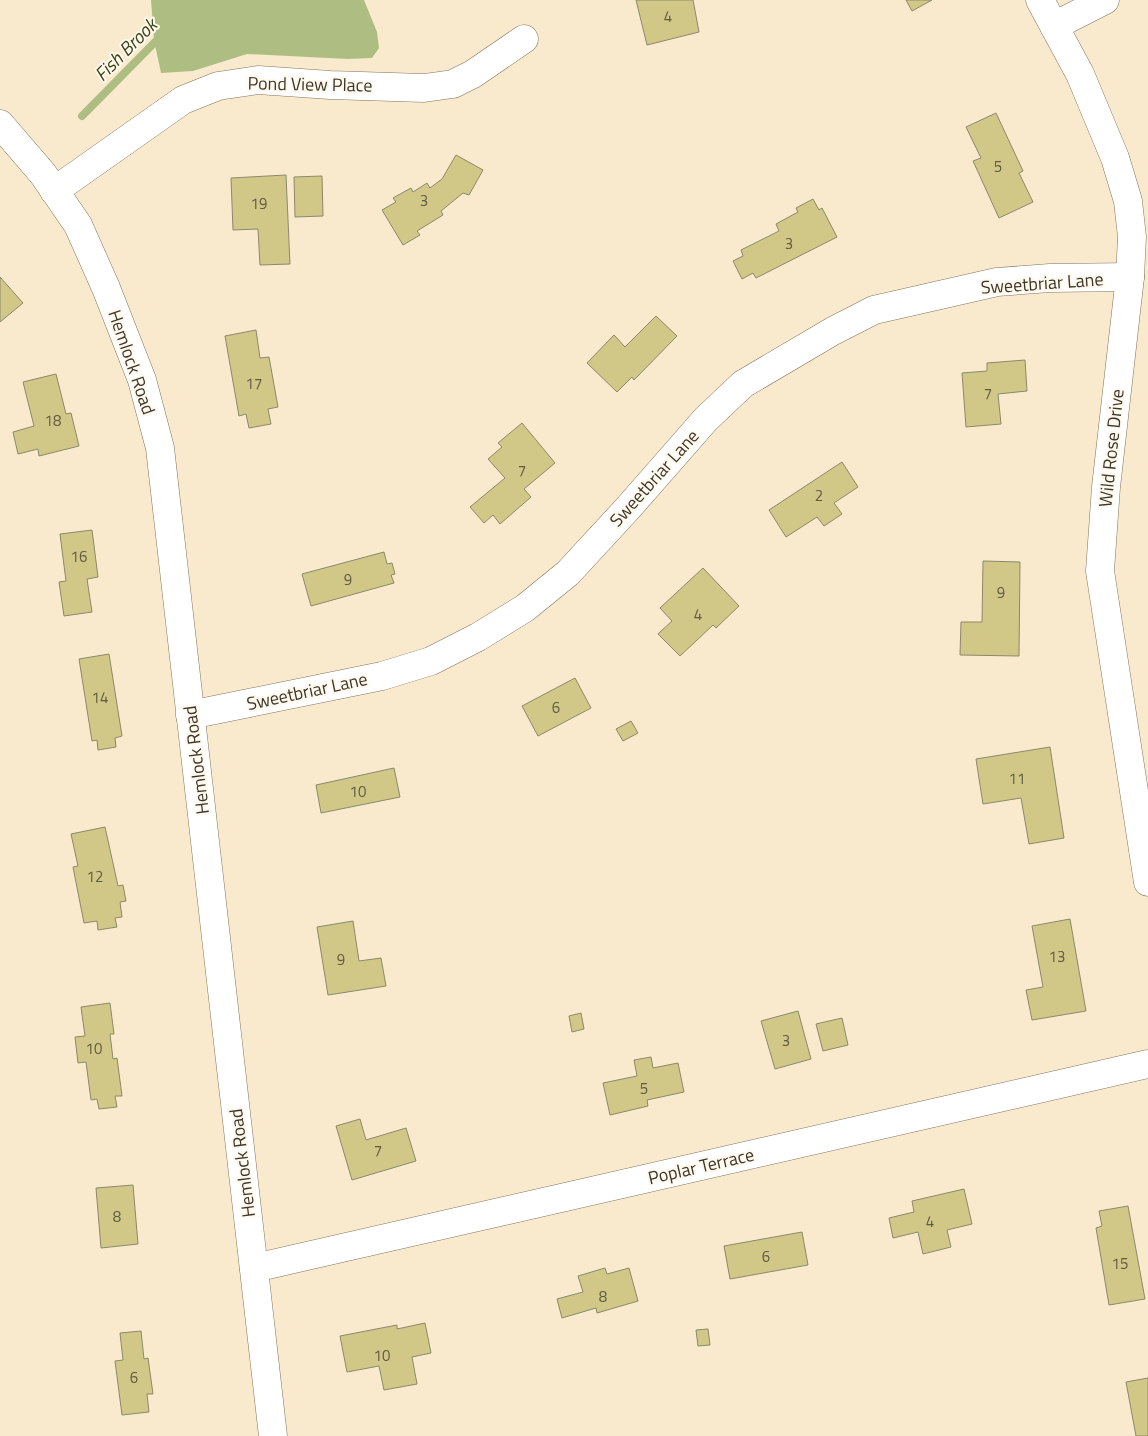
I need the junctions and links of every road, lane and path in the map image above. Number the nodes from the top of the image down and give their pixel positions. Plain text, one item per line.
1 (1040, 0) edge
2 (1104, 0) edge
3 (1054, 26) junction
4 (524, 40) dead end
5 (0, 124) edge
6 (54, 191) junction
7 (1130, 277) junction
8 (190, 715) junction
9 (1148, 882) edge
10 (1148, 1064) edge
11 (254, 1268) junction
12 (273, 1436) edge

1 - 3 street, Wild Rose Drive
2 - 3 street
3 - 7 street, Wild Rose Drive
4 - 6 street, Pond View Place
5 - 6 street, Hemlock Road
6 - 8 street, Hemlock Road
7 - 8 street, Sweetbriar Lane
7 - 9 street, Wild Rose Drive
8 - 11 street, Hemlock Road
10 - 11 street, Poplar Terrace
11 - 12 street, Hemlock Road

